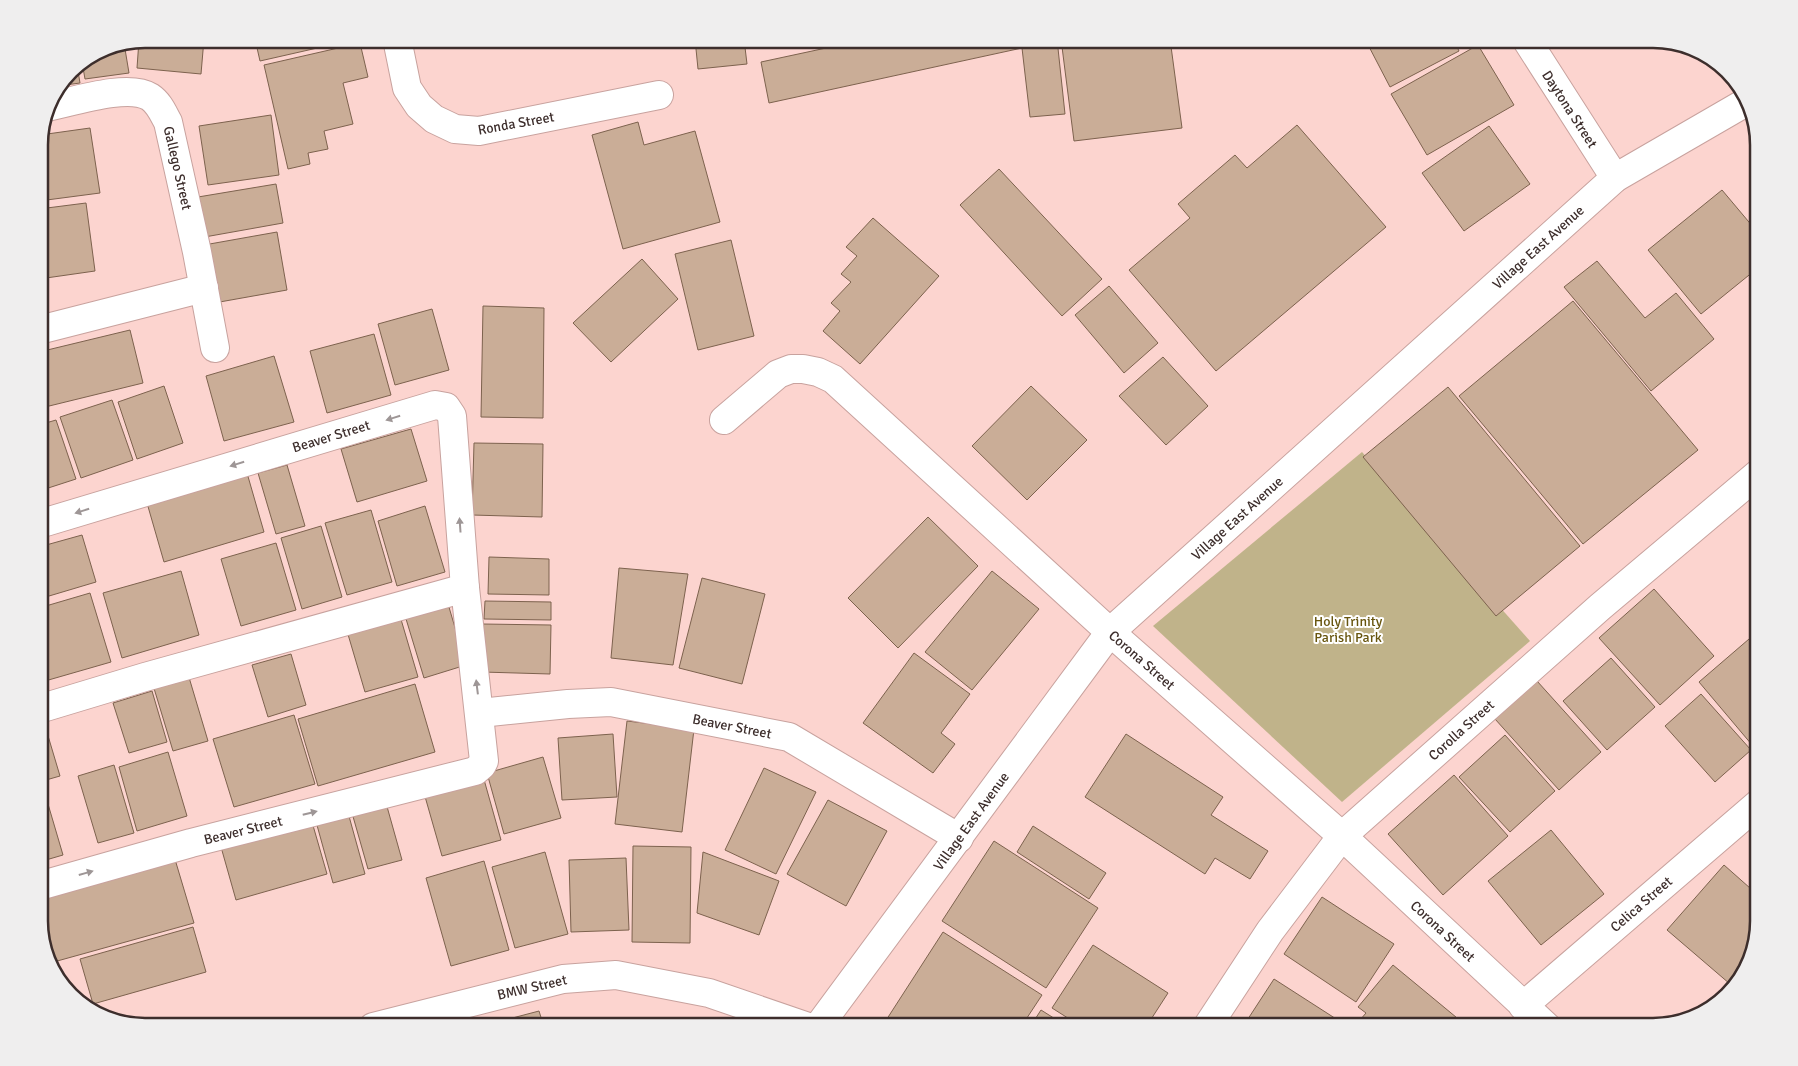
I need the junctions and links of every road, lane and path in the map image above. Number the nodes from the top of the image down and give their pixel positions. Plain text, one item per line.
1 (399, 48) edge
2 (1532, 48) edge
3 (659, 96) dead end
4 (56, 105) edge
5 (1741, 105) edge
6 (1615, 178) junction
7 (204, 288) junction
8 (48, 328) edge
9 (215, 348) dead end
10 (724, 420) dead end
11 (1750, 481) edge
12 (48, 521) edge
13 (465, 588) junction
14 (1110, 632) junction
15 (48, 706) edge
16 (480, 713) junction
17 (1750, 816) edge
18 (1342, 836) junction
19 (959, 838) junction
20 (48, 883) edge
21 (1523, 1006) junction
22 (408, 1018) edge
23 (782, 1018) edge
24 (825, 1018) edge
25 (1213, 1018) edge
26 (1537, 1018) edge

1 - 3 street, Ronda Street
2 - 6 street, Daytona Street
4 - 7 street, Gallego Street
5 - 6 street, Village East Avenue
6 - 14 street, Village East Avenue
7 - 8 street
7 - 9 street, Gallego Street
10 - 14 street, Corona Street
11 - 18 street, Corolla Street
13 -> 12 street, Beaver Street
13 - 15 street
16 -> 13 street, Beaver Street
14 - 18 street, Corona Street
14 - 19 street, Village East Avenue
16 - 19 street, Beaver Street
20 -> 16 street, Beaver Street
17 - 21 street, Celica Street
18 - 21 street, Corona Street
18 - 25 street, Corolla Street
19 - 24 street, Village East Avenue
21 - 26 street, Corona Street
22 - 23 street, BMW Street

